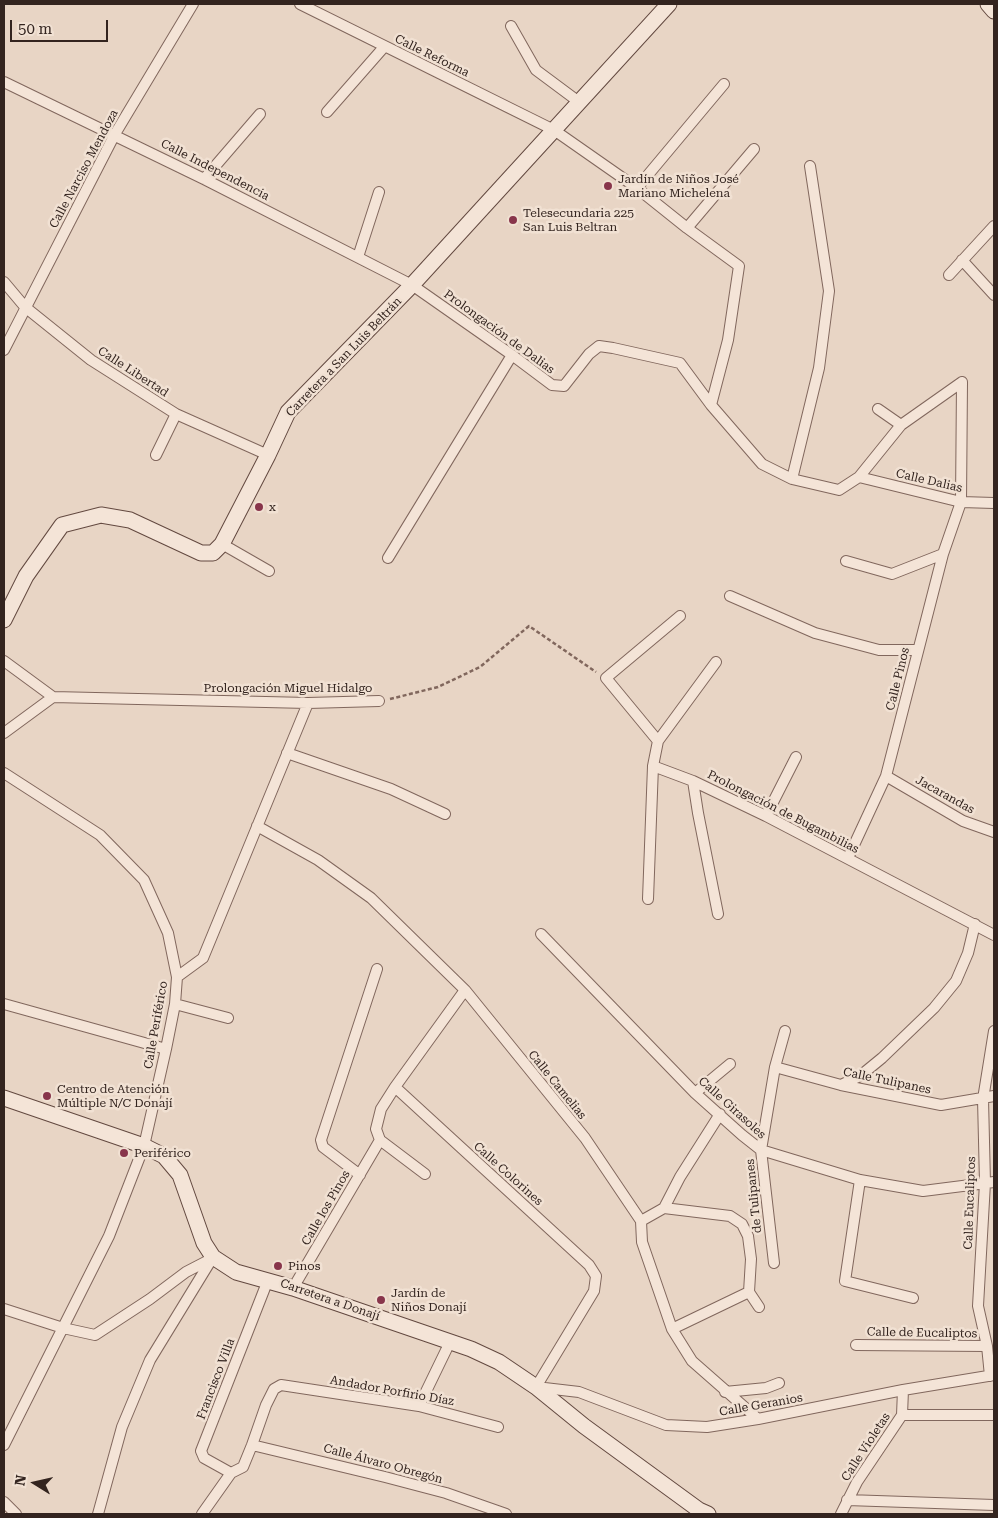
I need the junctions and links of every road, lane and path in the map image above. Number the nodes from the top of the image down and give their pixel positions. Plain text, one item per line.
1 (193, 4) edge
2 (300, 4) edge
3 (669, 4) edge
4 (988, 4) edge
5 (994, 11) edge
6 (511, 26) dead end
7 (384, 47) junction
8 (4, 82) edge
9 (724, 84) dead end
10 (579, 102) junction
11 (327, 112) dead end
12 (260, 114) dead end
13 (554, 130) junction
14 (115, 134) junction
15 (754, 148) dead end
16 (810, 166) dead end
17 (204, 178) junction
18 (637, 188) junction
19 (379, 192) dead end
20 (994, 226) edge
21 (687, 228) junction
22 (358, 257) junction
23 (962, 260) junction
24 (949, 275) dead end
25 (4, 282) edge
26 (412, 285) junction
27 (994, 295) edge
28 (25, 307) junction
29 (4, 350) edge
30 (512, 355) junction
31 (711, 405) junction
32 (878, 409) dead end
33 (176, 414) junction
34 (901, 425) junction
35 (156, 455) dead end
36 (268, 455) junction
37 (859, 478) junction
38 (792, 479) junction
39 (961, 502) junction
40 (994, 503) edge
41 (222, 544) junction
42 (943, 554) junction
43 (388, 558) dead end
44 (846, 561) dead end
45 (269, 571) dead end
46 (730, 596) dead end
47 (680, 616) dead end
48 (4, 620) edge
49 (918, 650) junction
50 (4, 660) edge
51 (716, 662) dead end
52 (606, 678) junction
53 (53, 697) junction
54 (379, 701) joint
55 (308, 704) junction
56 (4, 733) edge
57 (658, 741) junction
58 (287, 753) junction
59 (796, 757) dead end
60 (653, 766) junction
61 (4, 773) edge
62 (886, 776) junction
63 (693, 781) junction
64 (445, 814) dead end
65 (766, 816) junction
66 (257, 826) junction
67 (994, 832) edge
68 (848, 858) junction
69 (648, 899) dead end
70 (718, 914) dead end
71 (975, 924) junction
72 (541, 934) dead end
73 (994, 935) edge
74 (377, 969) dead end
75 (177, 978) junction
76 (465, 990) junction
77 (4, 1004) edge
78 (174, 1004) junction
79 (228, 1018) dead end
80 (785, 1031) dead end
81 (994, 1031) edge
82 (166, 1049) junction
83 (730, 1064) dead end
84 (775, 1067) junction
85 (841, 1085) junction
86 (394, 1087) junction
87 (695, 1093) junction
88 (994, 1096) edge
89 (4, 1098) edge
90 (983, 1099) junction
91 (720, 1114) junction
92 (380, 1140) junction
93 (144, 1146) junction
94 (761, 1150) junction
95 (425, 1174) dead end
96 (360, 1175) junction
97 (860, 1180) junction
98 (990, 1183) edge
99 (664, 1208) junction
100 (641, 1221) junction
101 (213, 1258) junction
102 (774, 1263) dead end
103 (268, 1280) junction
104 (293, 1288) junction
105 (749, 1292) junction
106 (908, 1297) dead end
107 (759, 1307) dead end
108 (4, 1309) edge
109 (63, 1328) junction
110 (672, 1329) junction
111 (450, 1342) junction
112 (856, 1345) dead end
113 (987, 1346) junction
114 (992, 1376) edge
115 (779, 1383) dead end
116 (536, 1387) junction
117 (903, 1390) junction
118 (725, 1392) junction
119 (419, 1406) junction
120 (902, 1415) junction
121 (994, 1415) edge
122 (758, 1419) junction
123 (498, 1427) dead end
124 (4, 1445) edge
125 (252, 1445) junction
126 (231, 1473) junction
127 (847, 1500) junction
128 (4, 1502) edge
129 (994, 1505) edge
130 (16, 1514) edge
131 (98, 1514) edge
132 (202, 1514) edge
133 (506, 1514) edge
134 (708, 1514) edge
135 (841, 1514) edge

1 - 14 street, Calle Narciso Mendoza
2 - 7 street, Calle Reforma
3 - 10 main road, Carretera a San Luis Beltrán
4 - 5 main road
6 - 10 street
7 - 11 street
7 - 13 street, Calle Reforma
8 - 14 street, Calle Independencia
9 - 18 street
10 - 13 main road, Carretera a San Luis Beltrán
12 - 17 street
13 - 18 street, Calle Reforma
13 - 26 main road, Carretera a San Luis Beltrán
14 - 17 street, Calle Independencia
14 - 28 street, Calle Narciso Mendoza
15 - 21 street
16 - 38 street
17 - 22 street, Calle Independencia
18 - 21 street, Calle Reforma
19 - 22 street
20 - 23 street
21 - 31 street, Calle Reforma
22 - 26 street, Calle Independencia
23 - 24 street
23 - 27 street
25 - 28 street, Calle Libertad
26 - 30 street, Prolongación de Dalias
26 - 36 main road, Carretera a San Luis Beltrán
28 - 29 street, Calle Narciso Mendoza
28 - 33 street, Calle Libertad
30 - 31 street, Prolongación de Dalias
30 - 43 street
31 - 38 street, Prolongación de Dalias
32 - 34 street
33 - 35 street
33 - 36 street, Calle Libertad
34 - 37 street
34 - 39 street, Calle Pinos
36 - 41 main road, Carretera a San Luis Beltrán
37 - 38 street, Prolongación de Dalias
37 - 39 street, Calle Dalias
39 - 40 street, Calle Dalias
39 - 42 street, Calle Pinos
41 - 45 street
41 - 48 main road
42 - 44 street
42 - 49 street, Calle Pinos
46 - 49 street
47 - 52 street
49 - 62 street, Calle Pinos
50 - 53 street
51 - 57 street
52 - 54 path, Prolongación Miguel Hidalgo
52 - 57 street
53 - 55 street, Prolongación Miguel Hidalgo
53 - 56 street
54 - 55 street, Prolongación Miguel Hidalgo
55 - 58 street
57 - 60 street
58 - 64 street
58 - 66 street
59 - 65 street
60 - 63 street, Prolongación de Bugambilias
60 - 69 street
61 - 75 street, Calle Periférico
62 - 67 street, Jacarandas
62 - 68 street, Calle Pinos
63 - 65 street, Prolongación de Bugambilias
63 - 70 street
65 - 68 street, Prolongación de Bugambilias
66 - 75 street
66 - 76 street, Calle Camelias
68 - 71 street, Prolongación de Bugambilias
71 - 73 street, Prolongación de Bugambilias
71 - 85 street
72 - 87 street, Calle Girasoles
74 - 96 street
75 - 78 street, Calle Periférico
76 - 86 street
76 - 100 street, Calle Camelias
77 - 82 street
78 - 79 street
78 - 82 street, Calle Periférico
80 - 84 street, de Tulipanes
81 - 90 street, Calle Eucaliptos
82 - 93 street, Calle Periférico
83 - 87 street
84 - 85 street, Calle Tulipanes
84 - 94 street, de Tulipanes
85 - 90 street, Calle Tulipanes
86 - 92 street
86 - 116 street, Calle Colorines
87 - 91 street, Calle Girasoles
88 - 90 street, Calle Tulipanes
89 - 93 main road
90 - 98 street, Calle Eucaliptos
91 - 94 street, Calle Girasoles
91 - 99 street
92 - 95 street
92 - 96 street, Calle los Pinos
93 - 101 main road
93 - 109 street, Calle Periférico
94 - 97 street, Calle Girasoles
94 - 102 street, de Tulipanes
96 - 104 street, Calle los Pinos
97 - 98 street, Calle Girasoles
97 - 106 street
98 - 113 street, Calle Eucaliptos
99 - 100 street
99 - 105 street
100 - 110 street, Calle Camelias
101 - 103 main road, Carretera a Donají
101 - 109 street
101 - 131 street
103 - 104 main road, Carretera a Donají
103 - 126 street, Francisco Villa
104 - 111 main road, Carretera a Donají
105 - 107 street
105 - 110 street
108 - 109 street
109 - 124 street, Calle Periférico
110 - 118 street, Calle Camelias
111 - 116 main road, Carretera a Donají
111 - 119 street
112 - 113 street, Calle de Eucaliptos
113 - 114 street, Calle Eucaliptos
114 - 117 street, Calle Geranios
115 - 118 street
116 - 122 street, Calle Geranios
116 - 134 main road, Carretera a Donají
117 - 120 street, Calle Violetas
117 - 122 street, Calle Geranios
118 - 122 street, Calle Camelias
119 - 123 street, Andador Porfirio Díaz
119 - 125 street, Andador Porfirio Díaz
120 - 121 street
120 - 127 street, Calle Violetas
125 - 126 street
125 - 133 street, Calle Álvaro Obregón
126 - 132 street
127 - 129 street
127 - 135 street, Calle Violetas
128 - 130 street

